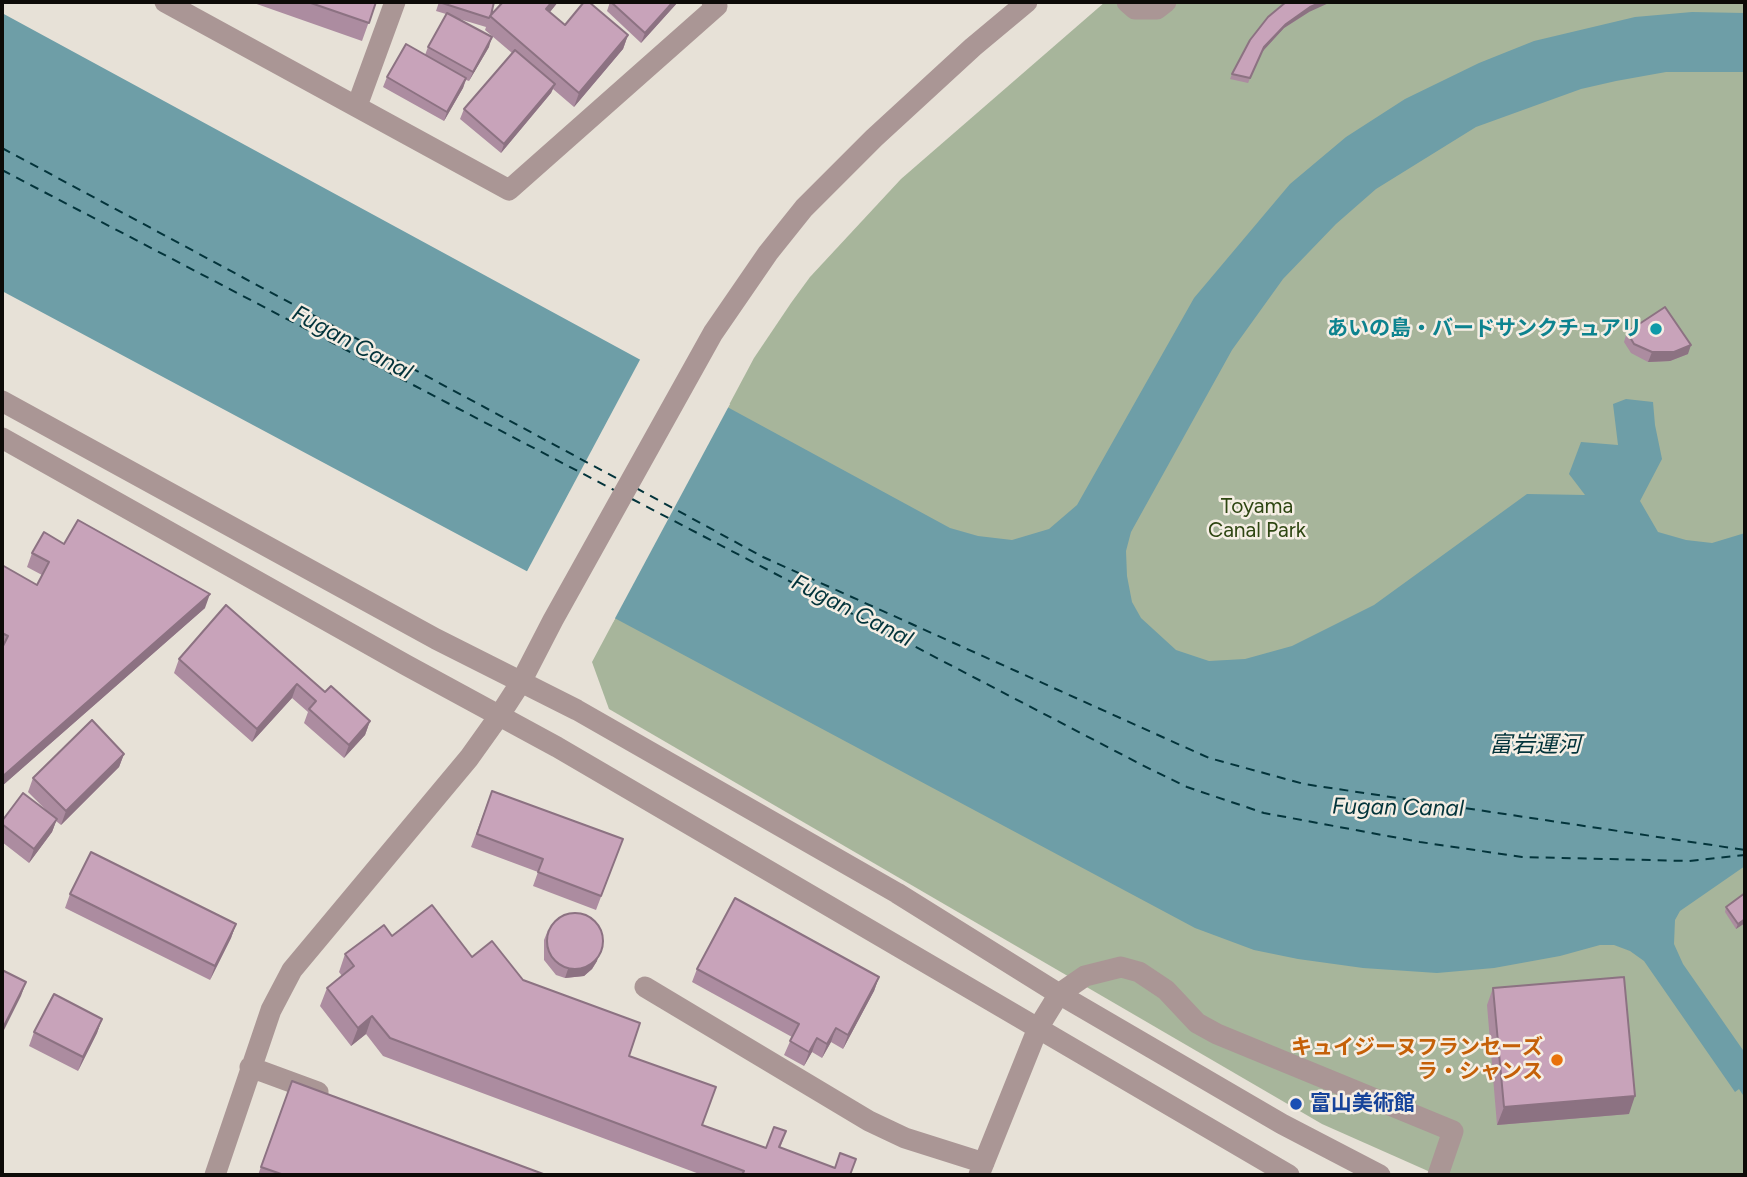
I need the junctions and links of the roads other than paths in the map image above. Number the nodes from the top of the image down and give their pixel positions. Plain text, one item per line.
1 (395, 2) edge
2 (712, 2) edge
3 (1027, 2) edge
4 (1127, 2) edge
5 (1166, 2) edge
6 (177, 5) edge
7 (357, 106) junction
8 (2, 401) edge
9 (2, 438) edge
10 (521, 682) junction
11 (499, 716) junction
12 (645, 987) dead end
13 (1059, 994) junction
14 (1038, 1028) junction
15 (250, 1067) junction
16 (338, 1100) edge
17 (981, 1169) edge
18 (215, 1175) edge
19 (1289, 1175) edge
20 (1380, 1175) edge
21 (1438, 1175) edge

1 - 7 street
2 - 7 street
3 - 10 street
4 - 5 street
6 - 7 street
8 - 10 street
9 - 11 street
10 - 11 street
10 - 13 street
11 - 14 street
11 - 15 street
12 - 17 street
13 - 14 street
13 - 20 street
13 - 21 street
14 - 17 street
14 - 19 street
15 - 16 street
15 - 18 street

